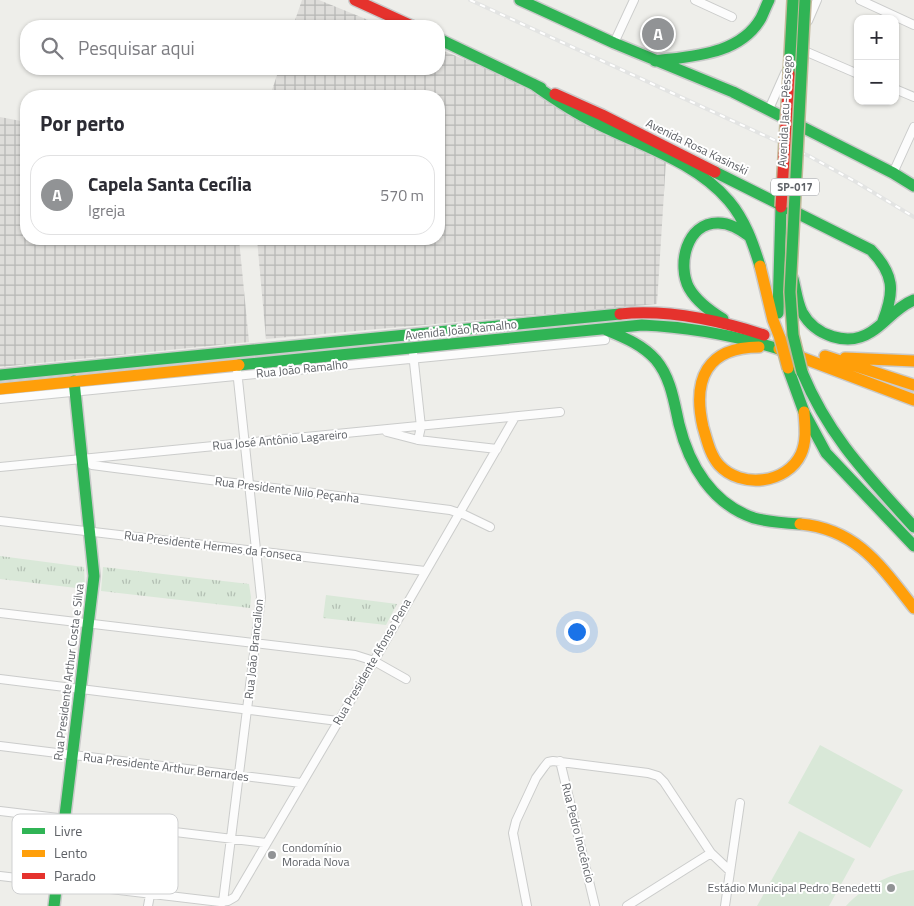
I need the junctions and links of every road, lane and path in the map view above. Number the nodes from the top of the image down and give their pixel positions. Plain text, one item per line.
1 (355, 0) edge
2 (520, 0) edge
3 (634, 0) edge
4 (695, 0) edge
5 (769, 0) edge
6 (793, 0) edge
7 (805, 0) edge
8 (817, 0) edge
9 (860, 0) edge
10 (732, 17) dead end
11 (399, 20) edge
12 (914, 25) edge
13 (445, 42) edge
14 (614, 43) junction
15 (796, 47) junction
16 (655, 60) junction
17 (854, 72) edge
18 (533, 84) junction
19 (899, 91) edge
20 (914, 97) edge
21 (769, 109) junction
22 (914, 127) edge
23 (894, 173) junction
24 (914, 186) edge
25 (750, 237) junction
26 (791, 269) junction
27 (914, 300) edge
28 (730, 323) junction
29 (881, 323) junction
30 (604, 335) junction
31 (777, 342) junction
32 (413, 353) junction
33 (829, 357) junction
34 (914, 361) edge
35 (67, 367) junction
36 (237, 370) junction
37 (0, 377) edge
38 (914, 386) edge
39 (75, 387) junction
40 (880, 388) junction
41 (0, 389) edge
42 (0, 399) edge
43 (914, 400) edge
44 (914, 408) edge
45 (560, 412) dead end
46 (804, 412) junction
47 (515, 417) junction
48 (421, 427) junction
49 (383, 430) junction
50 (418, 440) junction
51 (244, 443) junction
52 (497, 449) junction
53 (116, 456) junction
54 (83, 459) junction
55 (0, 467) edge
56 (115, 468) junction
57 (248, 485) junction
58 (880, 489) junction
59 (914, 511) edge
60 (459, 513) junction
61 (0, 521) edge
62 (490, 527) dead end
63 (914, 527) edge
64 (89, 531) junction
65 (914, 546) edge
66 (255, 551) junction
67 (425, 571) junction
68 (914, 608) edge
69 (0, 613) edge
70 (89, 623) junction
71 (256, 643) junction
72 (374, 661) junction
73 (0, 679) edge
74 (406, 679) dead end
75 (81, 689) junction
76 (247, 710) junction
77 (338, 721) junction
78 (0, 746) edge
79 (73, 755) junction
80 (557, 761) junction
81 (239, 776) junction
82 (302, 783) junction
83 (740, 803) dead end
84 (0, 812) edge
85 (19, 814) edge
86 (66, 814) edge
87 (178, 833) edge
88 (231, 839) junction
89 (266, 843) junction
90 (711, 853) junction
91 (730, 871) junction
92 (142, 894) edge
93 (150, 895) junction
94 (224, 902) junction
95 (148, 906) edge
96 (527, 906) edge
97 (595, 906) edge
98 (627, 906) edge
99 (725, 906) edge

1 - 11 main road
2 - 14 main road
3 - 14 street
4 - 10 street
5 - 16 main road
6 - 31 main road, Avenida Jacu-Pêssego / SP-017, bridge
7 - 26 main road, Avenida Jacu-Pêssego / SP-017, bridge
8 - 15 street
9 - 12 street
13 - 18 main road, Avenida Rosa Kasinski
14 - 16 main road
15 - 17 street
15 - 21 street
16 - 21 main road
18 - 25 main road
18 - 29 main road, Avenida Rosa Kasinski
19 - 20 street
21 - 23 main road
22 - 23 street
23 - 24 main road
25 - 28 main road
25 - 31 main road
26 - 29 main road, bridge
26 - 58 main road, Avenida Jacu-Pêssego / SP-017, bridge
27 - 29 main road
28 - 33 main road, Avenida João Ramalho
28 - 35 main road, Avenida João Ramalho
30 - 31 main road, Avenida João Ramalho
30 - 32 main road, Avenida João Ramalho
30 - 68 main road
31 - 40 main road, Avenida João Ramalho
31 - 46 main road, Avenida Jacu-Pêssego / SP-017, bridge
31 - 46 main road
32 - 36 main road, Avenida João Ramalho
32 - 48 street
33 - 34 main road
33 - 38 main road, Avenida João Ramalho
35 - 37 main road, Avenida João Ramalho
35 - 39 main road, Rua Presidente Arthur Costa e Silva
36 - 39 main road, Avenida João Ramalho
36 - 51 street, Rua João Brancalion
39 - 41 main road, Avenida João Ramalho
39 - 42 street
39 - 54 main road, Rua Presidente Arthur Costa e Silva
40 - 43 main road, Avenida João Ramalho
40 - 44 main road
45 - 47 street, Rua José Antônio Lagareiro
46 - 65 main road, SP-017
47 - 48 street, Rua José Antônio Lagareiro
47 - 52 street, Rua Presidente Afonso Pena
48 - 49 street, Rua José Antônio Lagareiro
48 - 50 street
49 - 50 street
49 - 51 street, Rua José Antônio Lagareiro
50 - 52 street
51 - 53 street, Rua José Antônio Lagareiro
51 - 57 street, Rua João Brancalion
52 - 60 street, Rua Presidente Afonso Pena
53 - 54 street, Rua José Antônio Lagareiro
53 - 56 street
54 - 55 street, Rua José Antônio Lagareiro
54 - 56 street, Rua Presidente Nilo Peçanha
54 - 64 main road, Rua Presidente Arthur Costa e Silva
56 - 57 street, Rua Presidente Nilo Peçanha
57 - 60 street, Rua Presidente Nilo Peçanha
57 - 66 street, Rua João Brancalion
58 - 59 main road
58 - 63 main road, SP-017
60 - 62 street, Rua Presidente Nilo Peçanha
60 - 67 street, Rua Presidente Afonso Pena
61 - 64 street, Rua Presidente Hermes da Fonseca
64 - 66 street, Rua Presidente Hermes da Fonseca
64 - 70 main road, Rua Presidente Arthur Costa e Silva
66 - 67 street, Rua Presidente Hermes da Fonseca
66 - 71 street, Rua João Brancalion
67 - 72 street, Rua Presidente Afonso Pena
69 - 70 street
70 - 71 street
70 - 75 main road, Rua Presidente Arthur Costa e Silva
71 - 72 street
71 - 76 street, Rua João Brancalion
72 - 74 street
72 - 77 street, Rua Presidente Afonso Pena
73 - 75 street
75 - 76 street
75 - 79 main road, Rua Presidente Arthur Costa e Silva
76 - 77 street
76 - 81 street, Rua João Brancalion
77 - 82 street, Rua Presidente Afonso Pena
78 - 79 street, Rua Presidente Arthur Bernardes
79 - 81 street, Rua Presidente Arthur Bernardes
79 - 86 main road, Rua Presidente Arthur Costa e Silva
80 - 90 street
80 - 96 street
80 - 97 street, Rua Pedro Inocêncio
81 - 82 street, Rua Presidente Arthur Bernardes
81 - 88 street, Rua João Brancalion
82 - 89 street, Rua Presidente Afonso Pena
83 - 91 street
84 - 85 street
87 - 88 street
88 - 89 street
88 - 94 street, Rua João Brancalion
89 - 94 street, Rua Presidente Afonso Pena
90 - 91 street
90 - 98 street
91 - 99 street
92 - 93 street
93 - 94 street
93 - 95 street

